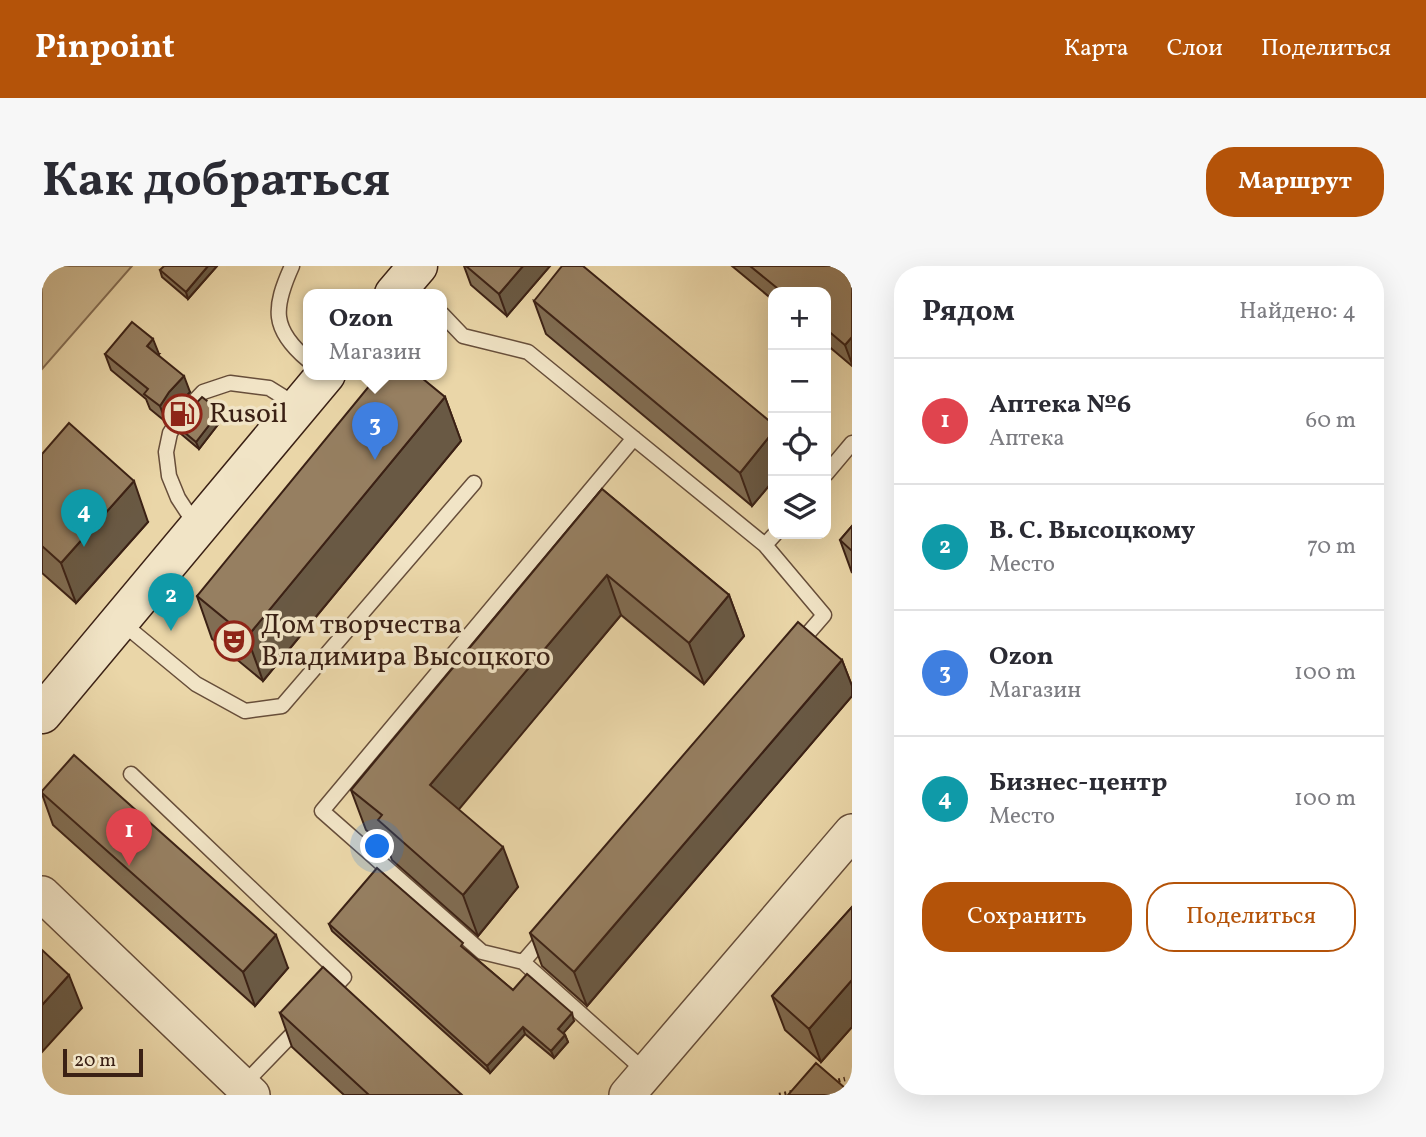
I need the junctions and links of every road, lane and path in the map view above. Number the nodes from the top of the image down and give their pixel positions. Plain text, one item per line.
1 (292, 266) edge
2 (447, 319) edge
3 (303, 355) edge
4 (321, 380) edge
5 (299, 407) junction
6 (634, 438) junction
7 (852, 443) edge
8 (831, 468) edge
9 (474, 483) dead end
10 (198, 527) junction
11 (768, 538) edge
12 (770, 539) edge
13 (120, 621) junction
14 (788, 657) edge
15 (42, 714) edge
16 (131, 774) dead end
17 (852, 832) edge
18 (42, 894) edge
19 (560, 920) edge
20 (523, 962) junction
21 (845, 1079) dead end
22 (832, 1082) edge
23 (637, 1083) edge
24 (806, 1089) edge
25 (247, 1091) edge
26 (779, 1095) edge

1 - 3 lane
2 - 6 lane
4 - 5 main road
5 - 10 main road
5 - 10 lane
6 - 11 lane
6 - 20 lane
7 - 8 lane
9 - 13 lane
10 - 13 main road
12 - 14 lane
13 - 15 main road
16 - 25 lane
17 - 23 street
18 - 25 street
19 - 20 lane
20 - 23 lane
21 - 22 path
24 - 26 path

